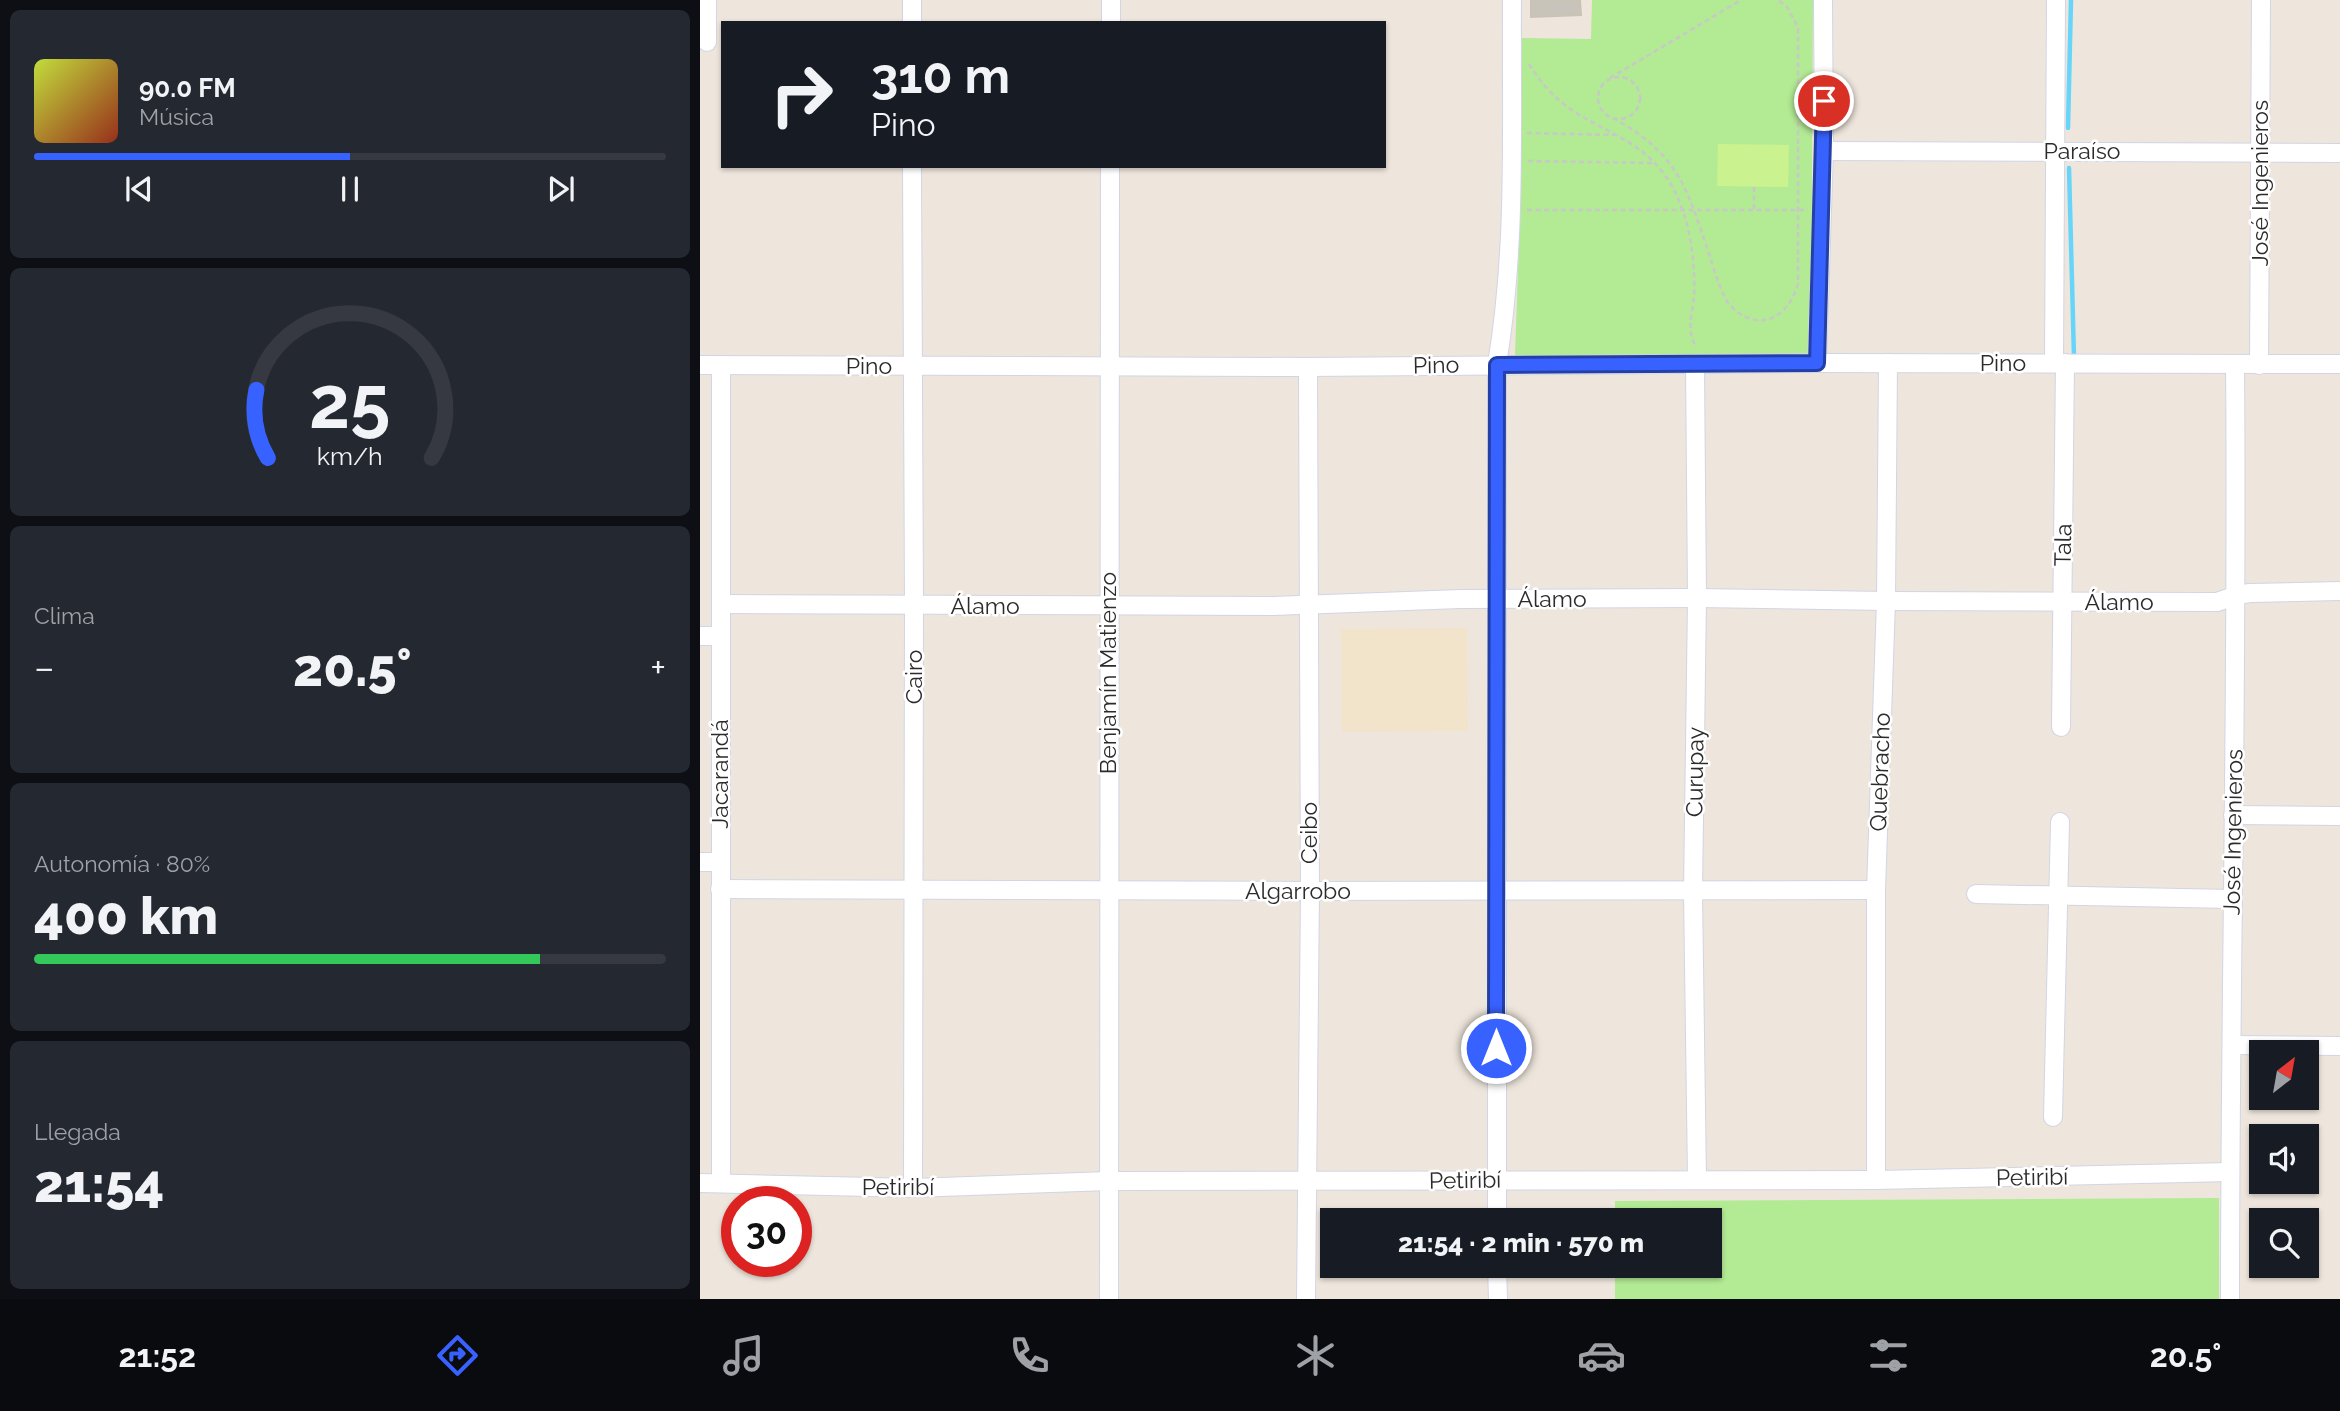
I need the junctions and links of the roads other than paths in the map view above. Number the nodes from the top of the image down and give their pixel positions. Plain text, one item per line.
1 (707, 0) edge
2 (912, 0) edge
3 (1111, 0) edge
4 (1512, 0) edge
5 (1823, 0) edge
6 (2056, 0) edge
7 (2261, 0) edge
8 (912, 21) edge
9 (1111, 21) edge
10 (707, 42) dead end
11 (1824, 151) junction
12 (2056, 151) junction
13 (2260, 153) junction
14 (2340, 153) edge
15 (912, 168) edge
16 (1110, 168) edge
17 (1817, 363) junction
18 (1888, 363) junction
19 (2059, 363) junction
20 (1700, 364) junction
21 (2340, 364) edge
22 (700, 365) edge
23 (721, 365) junction
24 (1497, 365) junction
25 (2235, 365) junction
26 (2259, 365) junction
27 (912, 366) junction
28 (1109, 366) junction
29 (1308, 367) junction
30 (2340, 591) edge
31 (2237, 595) junction
32 (1697, 598) junction
33 (1497, 599) junction
34 (1886, 601) junction
35 (2062, 602) junction
36 (721, 604) junction
37 (1308, 604) junction
38 (914, 605) junction
39 (1108, 607) junction
40 (700, 636) edge
41 (720, 636) junction
42 (2061, 727) dead end
43 (2233, 816) junction
44 (2340, 816) edge
45 (2060, 822) dead end
46 (700, 862) edge
47 (720, 862) junction
48 (720, 889) junction
49 (913, 889) junction
50 (1108, 889) junction
51 (1876, 890) junction
52 (1310, 891) junction
53 (1496, 891) junction
54 (1693, 891) junction
55 (1976, 894) dead end
56 (2059, 895) junction
57 (2232, 898) junction
58 (2232, 1045) junction
59 (2340, 1046) edge
60 (2053, 1117) dead end
61 (2230, 1172) junction
62 (1497, 1180) junction
63 (1697, 1180) junction
64 (1876, 1180) junction
65 (1109, 1181) junction
66 (700, 1182) edge
67 (1306, 1182) junction
68 (720, 1183) junction
69 (913, 1188) junction
70 (1497, 1208) edge
71 (1497, 1278) edge
72 (1109, 1299) edge
73 (1306, 1299) edge
74 (1498, 1299) edge
75 (2230, 1299) edge

1 - 10 street
2 - 8 street
3 - 9 street
4 - 24 street
5 - 11 street
6 - 12 street, Tala
7 - 13 street, José Ingenieros
11 - 12 street, Paraíso
11 - 17 street
12 - 13 street, Paraíso
12 - 19 street, Tala
13 - 14 street, Paraíso
13 - 26 street, José Ingenieros
15 - 27 street, Cairo
16 - 28 street, Benjamín Matienzo
17 - 18 street, Pino
17 - 20 street, Pino
18 - 19 street, Pino
18 - 34 street, Quebracho
19 - 25 street, Pino
19 - 35 street, Tala
20 - 24 street, Pino
20 - 32 street, Curupay
21 - 26 street, Pino
22 - 23 street, Pino
23 - 27 street, Pino
23 - 36 street, Jacarandá
24 - 29 street, Pino
24 - 33 street
25 - 26 street, Pino
25 - 31 street, José Ingenieros
27 - 28 street, Pino
27 - 38 street, Cairo
28 - 29 street, Pino
28 - 39 street, Benjamín Matienzo
29 - 37 street, Ceibo
30 - 31 street, Álamo
31 - 35 street, Álamo
31 - 43 street, José Ingenieros
32 - 33 street, Álamo
32 - 34 street, Álamo
32 - 54 street, Curupay
33 - 37 street, Álamo
33 - 53 street
34 - 35 street, Álamo
34 - 51 street, Quebracho
35 - 42 street, Tala
36 - 38 street, Álamo
36 - 41 street, Jacarandá
37 - 39 street, Álamo
37 - 52 street, Ceibo
38 - 39 street, Álamo
38 - 49 street, Cairo
39 - 50 street, Benjamín Matienzo
40 - 41 street
41 - 47 street, Jacarandá
43 - 44 street
43 - 57 street, José Ingenieros
45 - 56 street
46 - 47 street
47 - 48 street, Jacarandá
48 - 49 street, Algarrobo
48 - 68 street, Jacarandá
49 - 50 street, Algarrobo
49 - 69 street, Cairo
50 - 52 street, Algarrobo
50 - 65 street, Benjamín Matienzo
51 - 54 street, Algarrobo
51 - 64 street, Quebracho
52 - 53 street, Algarrobo
52 - 67 street, Ceibo
53 - 54 street, Algarrobo
53 - 62 street
54 - 63 street, Curupay
55 - 56 street
56 - 57 street
56 - 60 street
57 - 58 street, José Ingenieros
58 - 59 street
58 - 61 street, José Ingenieros
61 - 64 street, Petiribí
61 - 75 street, José Ingenieros
62 - 63 street, Petiribí
62 - 67 street, Petiribí
62 - 70 street
63 - 64 street, Petiribí
65 - 67 street, Petiribí
65 - 69 street, Petiribí
65 - 72 street, Benjamín Matienzo
66 - 68 street, Petiribí
67 - 73 street, Ceibo
68 - 69 street, Petiribí
71 - 74 street

